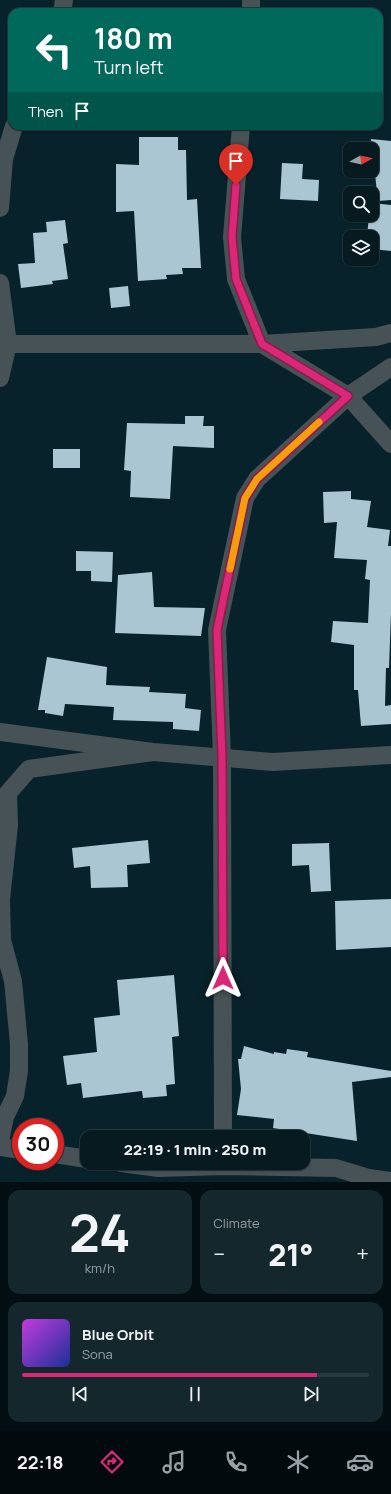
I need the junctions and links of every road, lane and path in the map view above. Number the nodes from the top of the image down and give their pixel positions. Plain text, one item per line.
1 (13, 130) edge
2 (242, 130) edge
3 (0, 208) edge
4 (0, 283) edge
5 (391, 333) edge
6 (4, 344) edge
7 (262, 344) junction
8 (391, 367) edge
9 (0, 378) edge
10 (348, 396) junction
11 (391, 444) edge
12 (0, 732) edge
13 (152, 752) junction
14 (391, 755) edge
15 (222, 756) junction
16 (2, 872) edge
17 (223, 1130) edge
18 (0, 1141) edge
19 (0, 1147) edge
20 (12, 1149) edge
21 (64, 1155) edge
22 (80, 1158) edge
23 (310, 1167) edge
24 (391, 1181) edge

1 - 3 street
2 - 7 street
4 - 6 street
5 - 7 street
6 - 7 street
6 - 9 street
7 - 10 street
8 - 10 street
10 - 11 street
10 - 15 street
12 - 13 street
13 - 15 street
13 - 16 street
14 - 15 street
15 - 17 street
16 - 18 street
19 - 20 street
21 - 22 street
23 - 24 street

